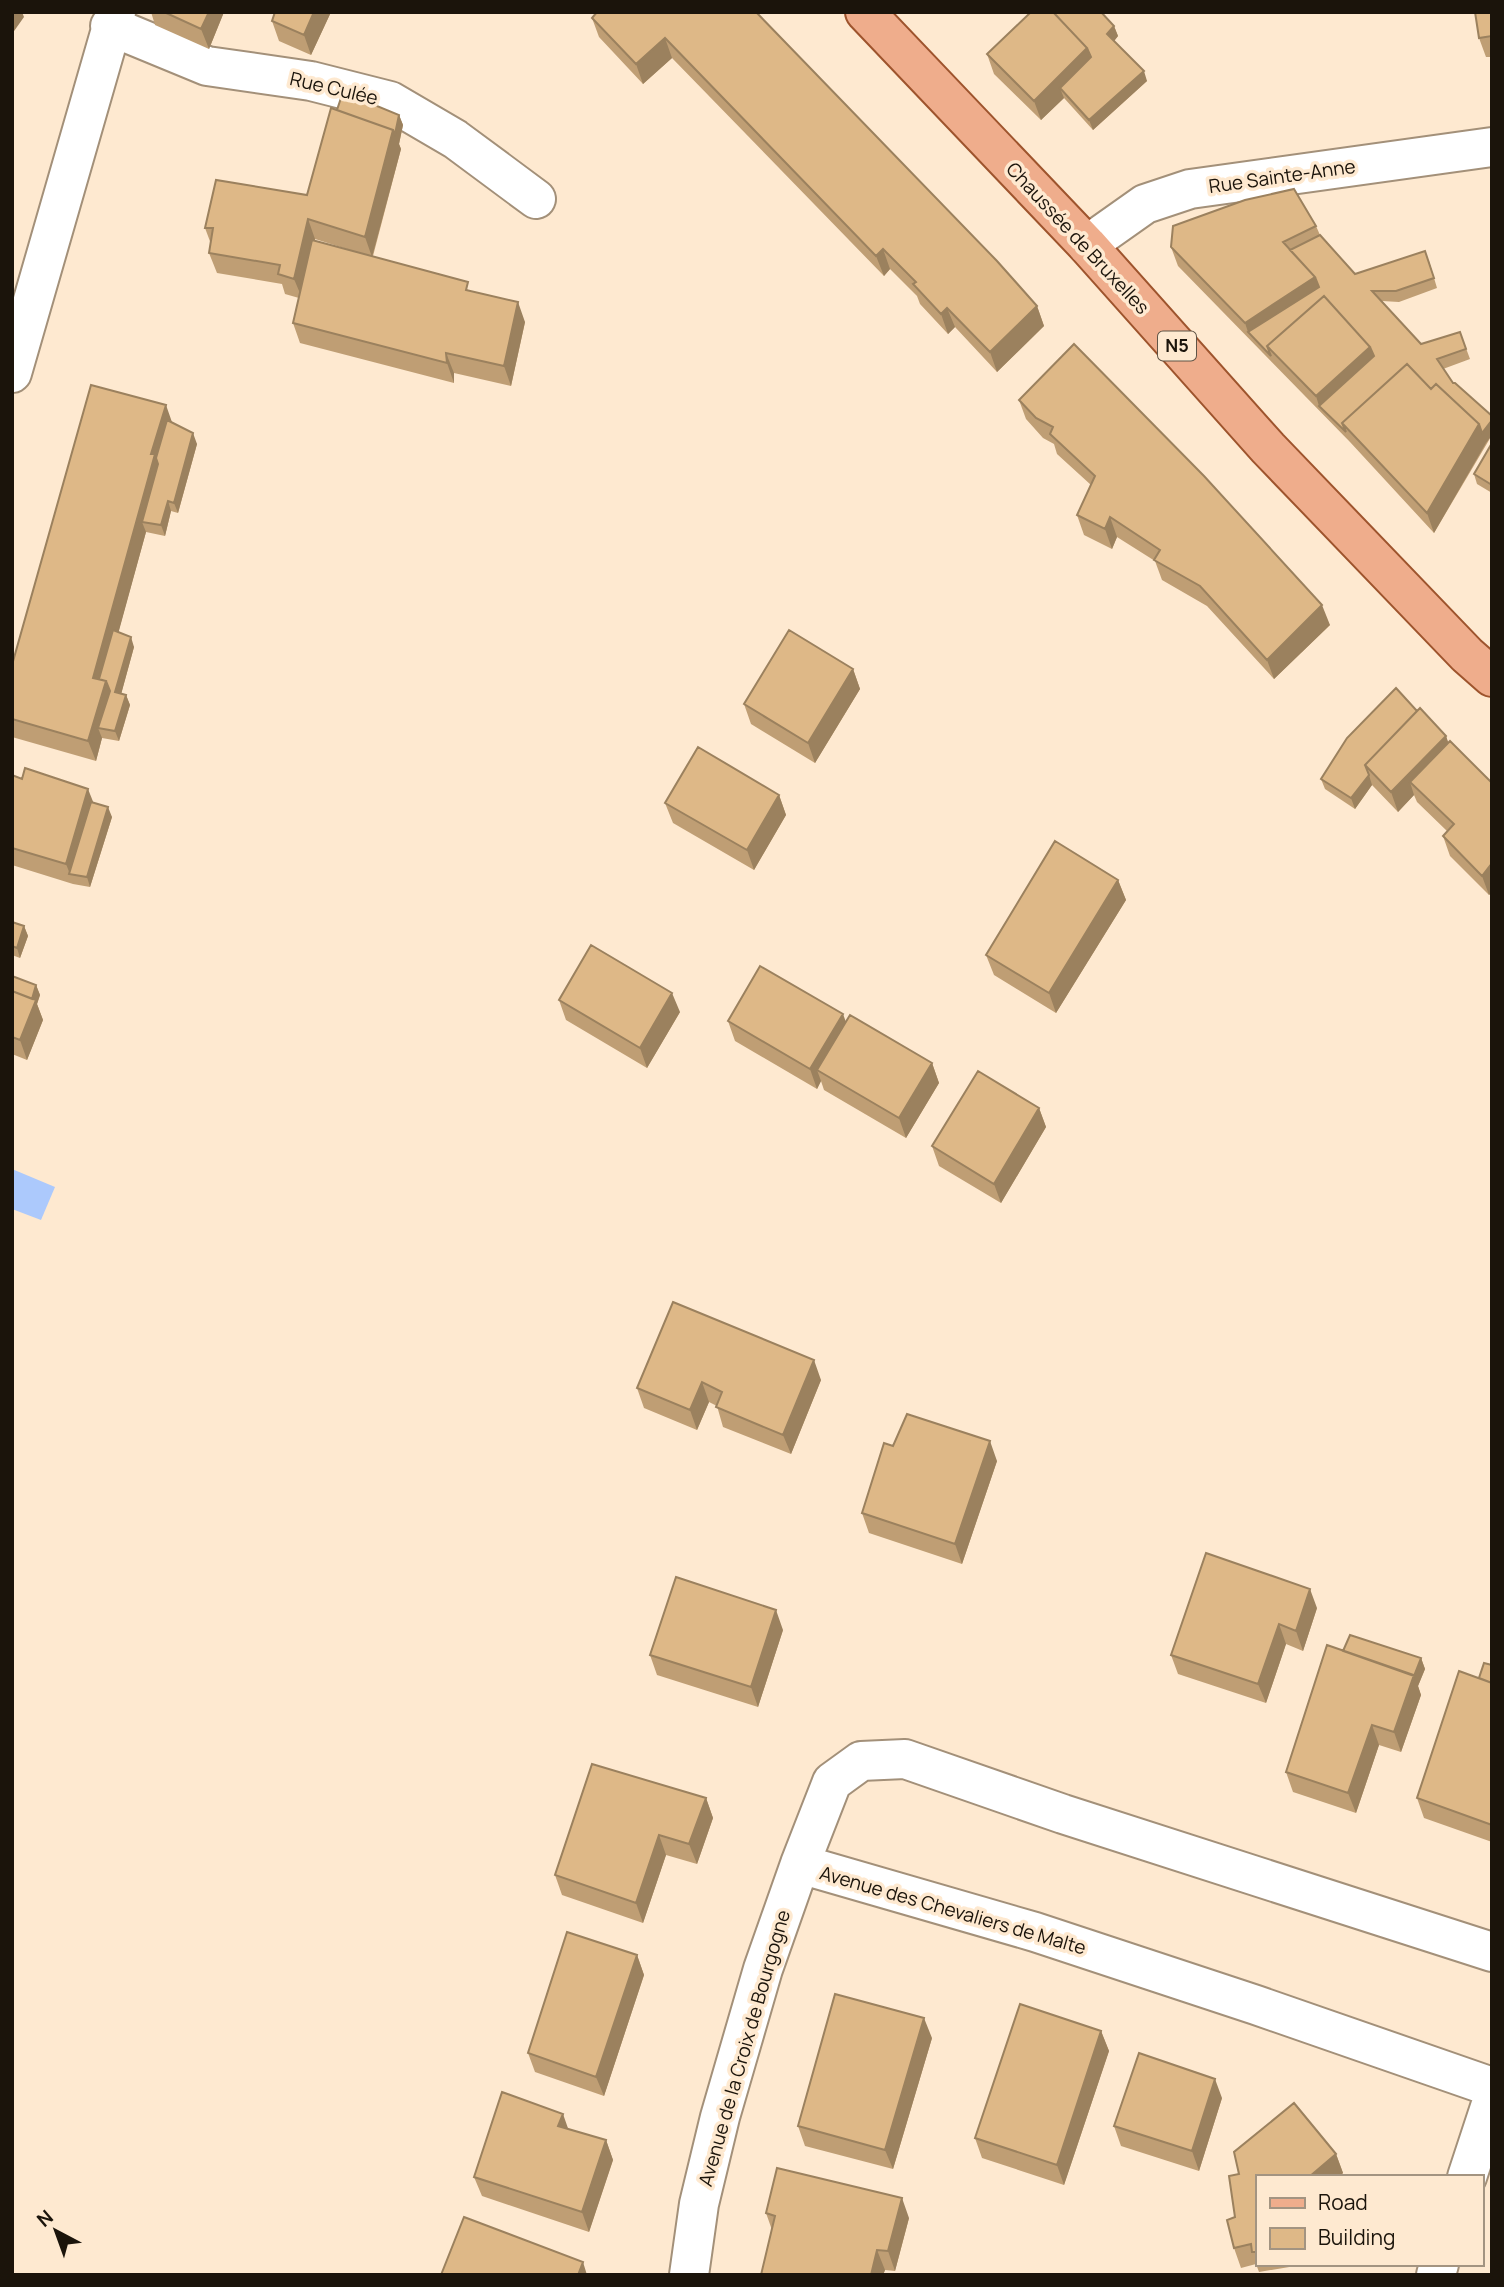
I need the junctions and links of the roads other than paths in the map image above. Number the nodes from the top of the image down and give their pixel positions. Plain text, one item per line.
1 (864, 12) edge
2 (113, 19) edge
3 (1492, 147) edge
4 (536, 199) dead end
5 (1087, 245) junction
6 (12, 373) edge
7 (1492, 677) edge
8 (800, 1864) junction
9 (1492, 1952) edge
10 (1492, 2088) edge
11 (1492, 2101) edge
12 (1468, 2175) edge
13 (688, 2275) edge

1 - 5 main road, Chaussée de Bruxelles / N5
2 - 4 street, Rue Culée
2 - 6 street, Rue Culée
3 - 5 street, Rue Sainte-Anne
5 - 7 main road, Chaussée de Bruxelles / N5
8 - 9 street, Avenue des Chevaliers de Malte
8 - 10 street, Avenue des Chevaliers de Malte
8 - 13 street, Avenue de la Croix de Bourgogne
11 - 12 street

